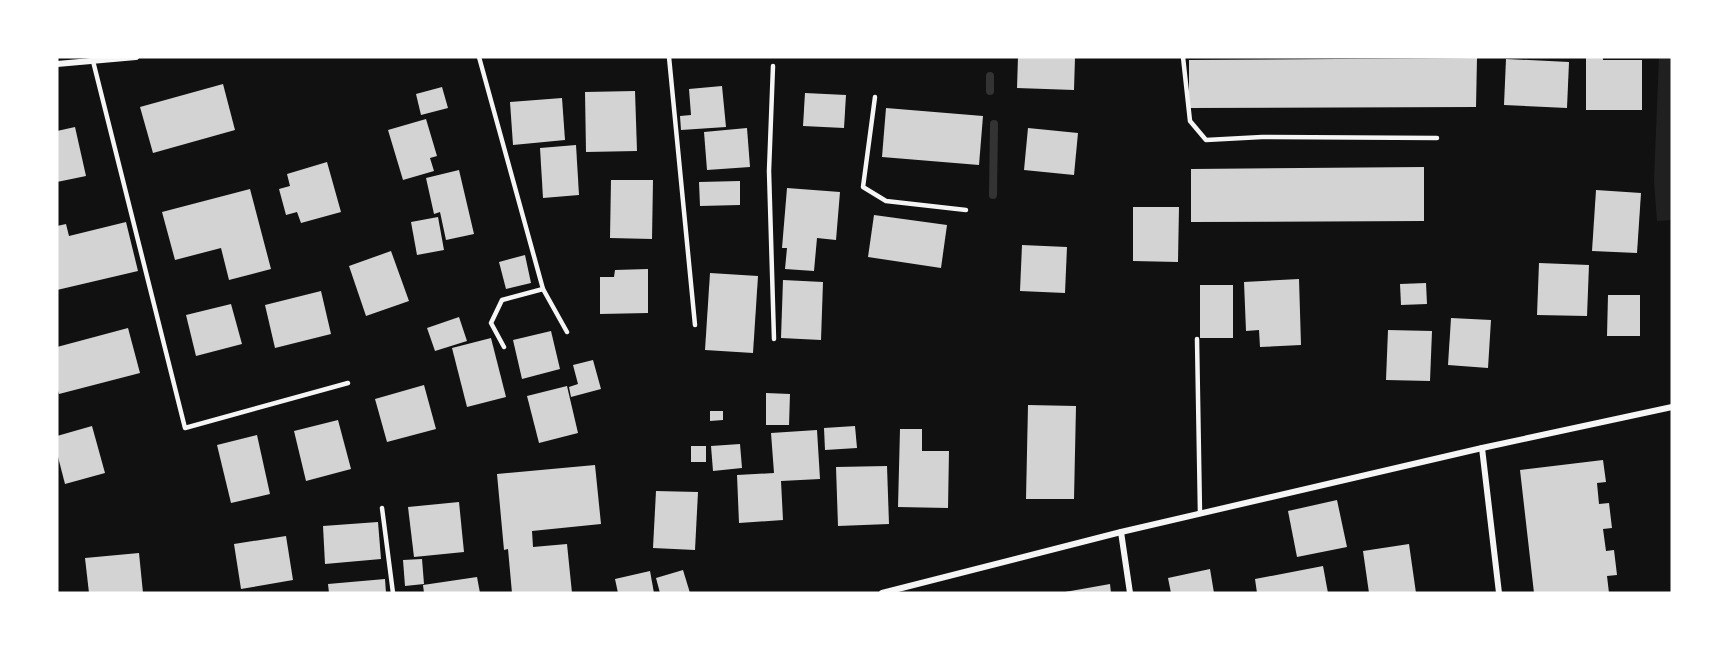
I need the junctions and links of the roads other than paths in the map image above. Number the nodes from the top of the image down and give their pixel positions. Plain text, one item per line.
1 (136, 57) edge
2 (479, 57) edge
3 (669, 57) edge
4 (1183, 57) edge
5 (93, 61) junction
6 (57, 64) edge
7 (773, 66) dead end
8 (875, 97) dead end
9 (1437, 138) dead end
10 (966, 210) dead end
11 (543, 289) junction
12 (695, 325) dead end
13 (567, 332) dead end
14 (774, 339) dead end
15 (1197, 339) dead end
16 (504, 347) dead end
17 (348, 383) dead end
18 (1672, 407) edge
19 (1482, 448) junction
20 (382, 508) dead end
21 (1200, 513) junction
22 (1121, 532) junction
23 (393, 593) edge
24 (882, 593) edge
25 (1130, 593) edge
26 (1499, 593) edge

1 - 5 street
2 - 11 lane
3 - 12 lane
4 - 9 lane
5 - 6 street
5 - 17 lane
7 - 14 lane
8 - 10 lane
11 - 13 lane
11 - 16 lane
15 - 21 lane
18 - 19 street
19 - 21 street
19 - 26 street
20 - 23 lane
21 - 22 street
22 - 24 street
22 - 25 street

